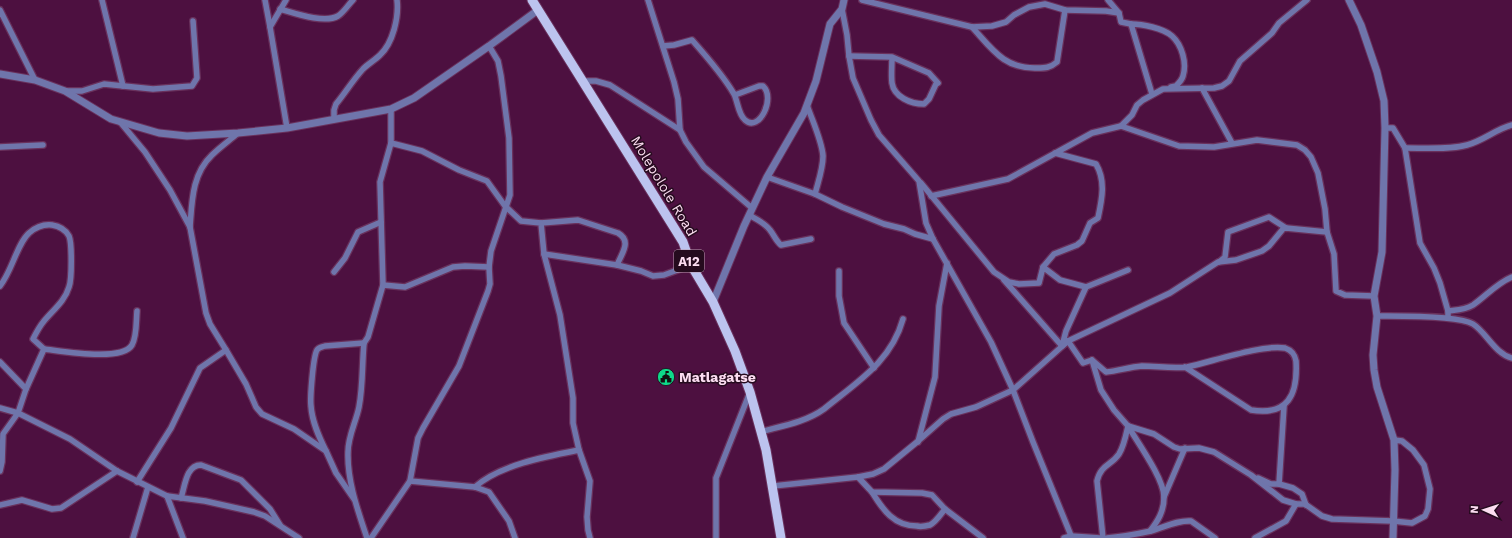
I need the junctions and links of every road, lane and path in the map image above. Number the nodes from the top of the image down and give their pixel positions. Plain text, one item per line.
1 (102, 0) edge
2 (265, 0) edge
3 (286, 0) edge
4 (353, 0) edge
5 (397, 0) edge
6 (532, 0) edge
7 (648, 0) edge
8 (844, 0) edge
9 (862, 0) edge
10 (1050, 0) edge
11 (1108, 0) edge
12 (1307, 0) edge
13 (1349, 0) edge
14 (1045, 4) junction
15 (842, 8) junction
16 (280, 9) junction
17 (0, 10) edge
18 (538, 10) junction
19 (1065, 10) junction
20 (1119, 13) junction
21 (193, 21) dead end
22 (1131, 24) junction
23 (270, 27) junction
24 (972, 27) junction
25 (489, 46) junction
26 (663, 46) junction
27 (849, 56) junction
28 (892, 58) junction
29 (0, 74) edge
30 (35, 80) junction
31 (582, 81) junction
32 (123, 86) junction
33 (1202, 88) junction
34 (1163, 89) junction
35 (65, 91) junction
36 (1152, 94) junction
37 (735, 95) junction
38 (807, 105) junction
39 (391, 109) junction
40 (334, 119) junction
41 (121, 122) junction
42 (1512, 125) edge
43 (1121, 126) junction
44 (287, 128) junction
45 (1385, 128) junction
46 (680, 130) junction
47 (238, 133) junction
48 (391, 143) junction
49 (1232, 144) junction
50 (43, 145) dead end
51 (0, 147) edge
52 (1405, 148) junction
53 (1055, 153) junction
54 (767, 177) junction
55 (919, 181) junction
56 (815, 194) junction
57 (931, 196) junction
58 (505, 206) junction
59 (751, 211) junction
60 (381, 222) junction
61 (540, 223) junction
62 (190, 227) junction
63 (1286, 228) junction
64 (1327, 232) junction
65 (811, 239) dead end
66 (933, 239) junction
67 (544, 254) junction
68 (1218, 262) junction
69 (947, 263) junction
70 (617, 265) junction
71 (691, 265) junction
72 (490, 267) junction
73 (1043, 267) junction
74 (1128, 270) dead end
75 (839, 271) dead end
76 (334, 272) dead end
77 (1512, 277) edge
78 (1002, 279) junction
79 (384, 284) junction
80 (0, 286) edge
81 (1086, 287) junction
82 (1374, 296) junction
83 (713, 302) junction
84 (137, 311) dead end
85 (1448, 311) junction
86 (1377, 316) junction
87 (1448, 318) junction
88 (903, 319) dead end
89 (1068, 341) junction
90 (364, 343) junction
91 (1062, 346) junction
92 (44, 349) junction
93 (226, 350) junction
94 (1512, 358) edge
95 (1092, 360) junction
96 (0, 362) edge
97 (1185, 367) junction
98 (874, 368) junction
99 (26, 389) junction
100 (1013, 390) junction
101 (750, 392) junction
102 (1284, 406) junction
103 (0, 408) edge
104 (18, 412) junction
105 (1128, 426) junction
106 (760, 432) junction
107 (1394, 440) junction
108 (918, 442) junction
109 (1185, 448) junction
110 (580, 450) junction
111 (326, 451) junction
112 (0, 471) edge
113 (117, 471) junction
114 (1250, 475) junction
115 (858, 477) junction
116 (410, 481) junction
117 (138, 482) junction
118 (1279, 484) junction
119 (773, 486) junction
120 (148, 487) junction
121 (475, 487) junction
122 (872, 492) junction
123 (167, 496) junction
124 (1164, 497) junction
125 (181, 498) junction
126 (354, 499) junction
127 (1296, 504) junction
128 (1305, 504) junction
129 (0, 505) edge
130 (945, 509) junction
131 (1393, 521) junction
132 (280, 525) junction
133 (1150, 531) junction
134 (1072, 537) edge
135 (133, 538) edge
136 (183, 538) edge
137 (299, 538) edge
138 (367, 538) edge
139 (371, 538) edge
140 (515, 538) edge
141 (590, 538) edge
142 (716, 538) edge
143 (781, 538) edge
144 (983, 538) edge
145 (1064, 538) edge
146 (1101, 538) edge
147 (1107, 538) edge
148 (1113, 538) edge
149 (1215, 538) edge
150 (1255, 538) edge
151 (1393, 538) edge

1 - 32 street
2 - 23 street
3 - 16 street
4 - 16 street
5 - 40 street
6 - 18 main road, Molepolole Road / A12
7 - 26 street
8 - 15 street
9 - 24 street
10 - 14 street
11 - 20 street
12 - 33 street
13 - 45 street
14 - 19 street
14 - 24 street
15 - 27 street
15 - 38 street
16 - 23 street
17 - 30 street
18 - 25 street
18 - 31 main road, Molepolole Road / A12
19 - 20 street
19 - 24 street
20 - 22 street
21 - 32 street
22 - 34 street
22 - 36 street
23 - 44 street
25 - 39 street
25 - 58 street
26 - 37 street
26 - 46 street
27 - 28 street
27 - 55 street
28 - 28 street
29 - 30 street
30 - 35 street
31 - 46 street
31 - 71 main road, Molepolole Road / A12
32 - 35 street
33 - 34 street
33 - 49 street
34 - 36 street
35 - 41 street
36 - 43 street
37 - 37 street
38 - 54 street
38 - 56 street
39 - 40 street
39 - 48 street
40 - 44 street
41 - 47 street
41 - 62 street
42 - 52 street
43 - 49 street
43 - 53 street
44 - 47 street
45 - 52 street
45 - 82 street
46 - 59 street
47 - 62 street
48 - 58 street
48 - 60 street
49 - 64 street
50 - 51 street
52 - 85 street
53 - 57 street
53 - 73 street
54 - 56 street
54 - 59 street
55 - 57 street
55 - 66 street
56 - 66 street
57 - 78 street
58 - 61 street
58 - 72 street
59 - 65 street
59 - 83 street
60 - 76 street
60 - 79 street
61 - 67 street
61 - 70 street
62 - 93 street
63 - 64 street
63 - 68 street
63 - 68 street
64 - 82 street
66 - 69 street
67 - 70 street
67 - 110 street
68 - 89 street
69 - 100 street
69 - 108 street
70 - 71 street
71 - 83 main road, Molepolole Road / A12
72 - 79 street
72 - 116 street
73 - 78 street
73 - 81 street
74 - 81 street
75 - 98 street
77 - 85 street
78 - 91 street
79 - 90 street
80 - 92 street
81 - 91 street
82 - 86 street
83 - 101 main road, Molepolole Road / A12
84 - 92 street
85 - 87 street
86 - 87 street
86 - 107 street
87 - 94 street
88 - 98 street
89 - 91 street
89 - 95 street
89 - 100 street
90 - 111 street
90 - 126 street
92 - 99 street
93 - 111 street
93 - 117 street
95 - 97 street
95 - 105 street
96 - 99 street
97 - 102 street
97 - 102 street
98 - 106 street
99 - 104 street
100 - 108 street
100 - 134 street
101 - 106 main road, Molepolole Road / A12
101 - 142 street
102 - 118 street
103 - 104 street
104 - 112 street
104 - 113 street
105 - 109 street
105 - 124 street
105 - 146 street
106 - 119 main road, Molepolole Road / A12
107 - 131 street
107 - 131 street
108 - 115 street
109 - 114 street
109 - 124 street
110 - 121 street
110 - 141 street
111 - 126 street
113 - 117 street
113 - 129 street
114 - 118 street
114 - 127 street
115 - 119 street
115 - 122 street
116 - 121 street
116 - 139 street
117 - 120 street
118 - 128 street
119 - 143 main road, Molepolole Road / A12
120 - 123 street
120 - 135 street
121 - 140 street
122 - 130 street
122 - 130 street
123 - 125 street
123 - 136 street
124 - 133 street
125 - 132 street
125 - 132 street
126 - 138 street
127 - 128 street
127 - 150 street
128 - 131 street
130 - 144 street
131 - 151 street
132 - 137 street
133 - 148 street
133 - 149 street
134 - 145 street
134 - 146 street
147 - 148 street

